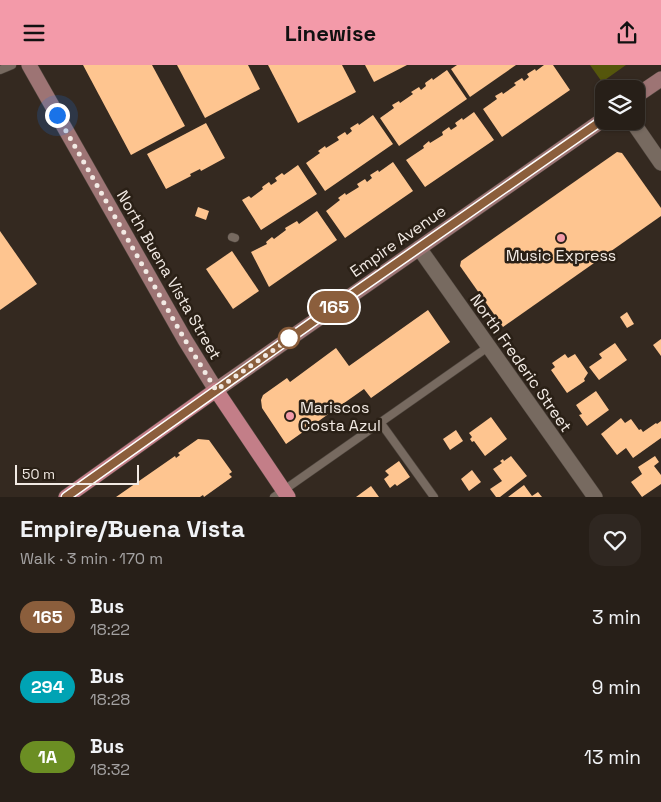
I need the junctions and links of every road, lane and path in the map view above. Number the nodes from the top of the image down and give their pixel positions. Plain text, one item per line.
1 (12, 65) edge
2 (29, 65) edge
3 (0, 70) edge
4 (661, 79) edge
5 (645, 90) edge
6 (595, 125) edge
7 (638, 130) edge
8 (661, 163) edge
9 (419, 248) junction
10 (488, 347) junction
11 (216, 390) junction
12 (380, 422) junction
13 (282, 495) edge
14 (66, 497) edge
15 (434, 497) edge
16 (595, 497) edge

1 - 3 lane
2 - 11 main road, North Buena Vista Street
4 - 5 main road
6 - 9 main road, Empire Avenue
7 - 8 street
9 - 10 street, North Frederic Street
9 - 11 main road, Empire Avenue
10 - 12 lane
10 - 16 street, North Frederic Street
11 - 13 main road, North Buena Vista Street
11 - 14 main road, Empire Avenue
12 - 13 lane
12 - 15 lane

